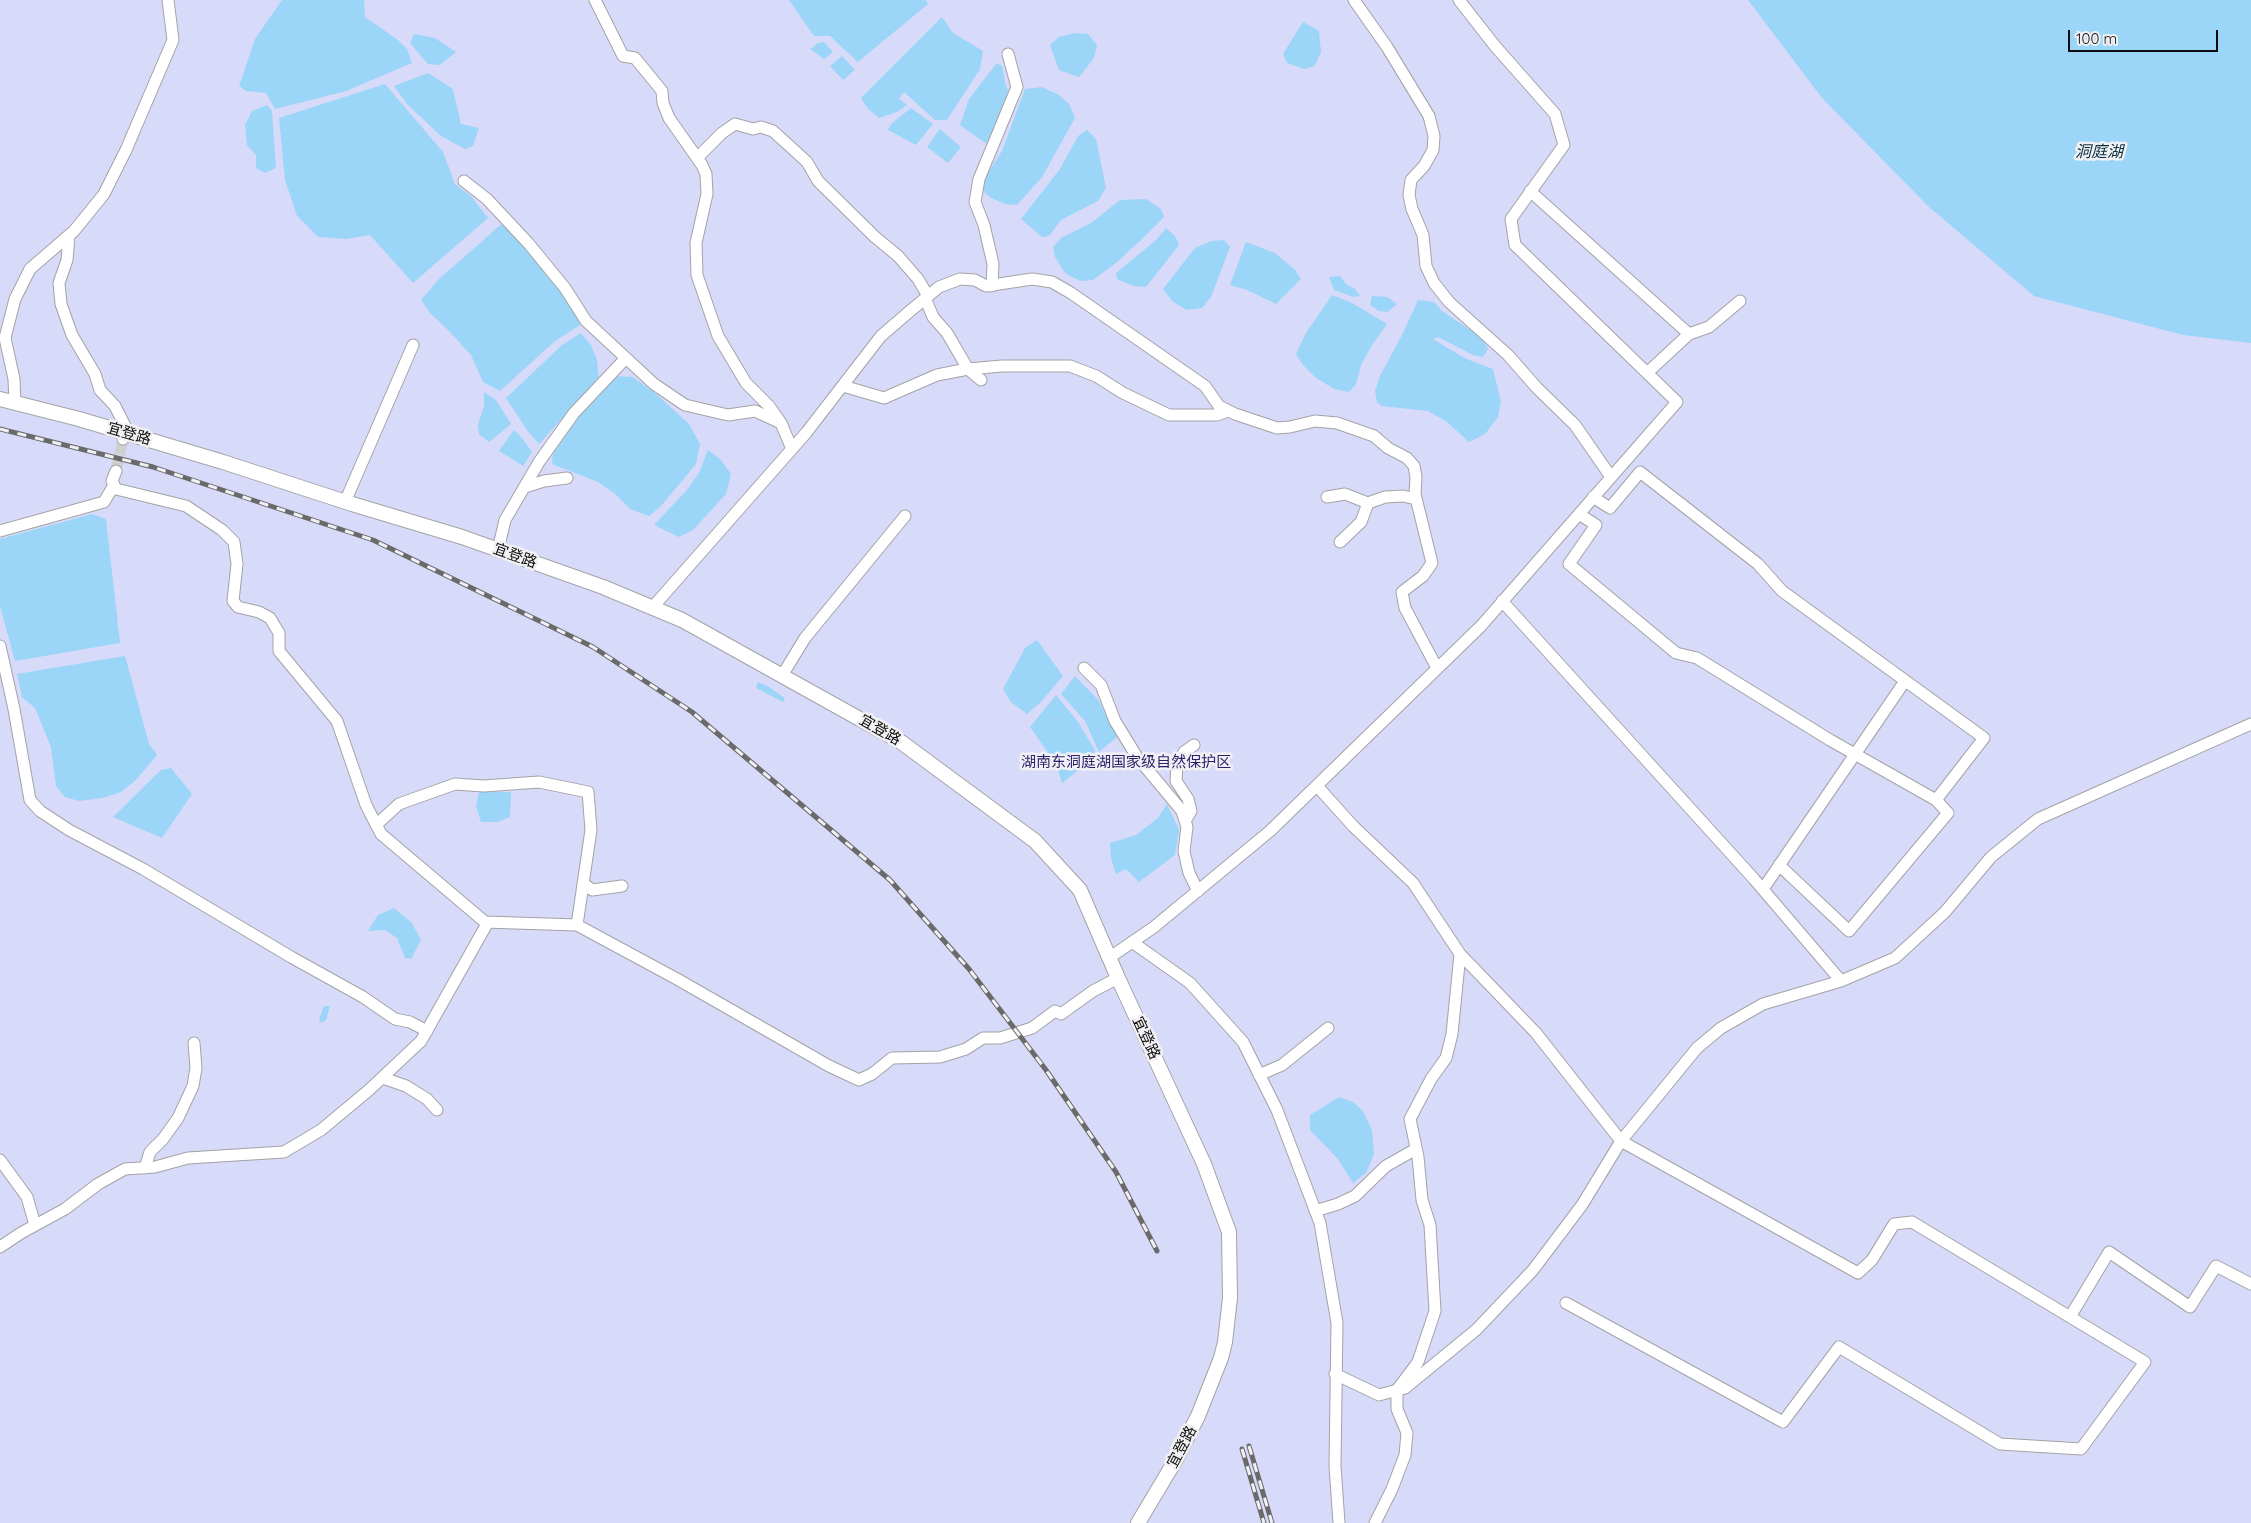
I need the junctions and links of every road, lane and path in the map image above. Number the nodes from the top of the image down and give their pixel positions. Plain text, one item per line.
1 (168, 0) edge
2 (596, 0) edge
3 (1354, 0) edge
4 (1459, 0) edge
5 (1008, 54) dead end
6 (697, 158) junction
7 (464, 181) dead end
8 (1530, 191) junction
9 (69, 236) junction
10 (992, 286) junction
11 (926, 297) junction
12 (1740, 301) dead end
13 (1689, 334) junction
14 (413, 345) dead end
15 (626, 358) junction
16 (968, 369) junction
17 (1647, 373) junction
18 (981, 380) dead end
19 (843, 386) junction
20 (0, 399) edge
21 (15, 403) junction
22 (1228, 410) junction
23 (781, 423) junction
24 (123, 436) junction
25 (792, 449) junction
26 (116, 471) tunnel mouth
27 (1611, 477) junction
28 (567, 478) dead end
29 (114, 486) junction
30 (525, 487) junction
31 (1327, 497) dead end
32 (1593, 497) junction
33 (1416, 499) junction
34 (345, 502) junction
35 (1368, 503) junction
36 (1610, 508) junction
37 (1578, 514) junction
38 (905, 516) dead end
39 (1596, 525) junction
40 (0, 531) edge
41 (1340, 542) dead end
42 (498, 550) junction
43 (1502, 601) junction
44 (652, 608) junction
45 (0, 646) edge
46 (1084, 668) dead end
47 (1437, 668) junction
48 (783, 674) junction
49 (1905, 681) junction
50 (2251, 724) edge
51 (1194, 745) dead end
52 (1855, 754) junction
53 (1317, 786) junction
54 (1936, 800) junction
55 (1185, 821) junction
56 (376, 825) junction
57 (1780, 866) junction
58 (584, 883) junction
59 (622, 886) dead end
60 (1763, 889) junction
61 (1198, 891) junction
62 (488, 922) junction
63 (577, 925) junction
64 (1132, 942) junction
65 (1460, 954) junction
66 (1109, 958) junction
67 (1118, 978) junction
68 (1841, 981) junction
69 (1328, 1028) dead end
70 (426, 1031) junction
71 (194, 1043) dead end
72 (1259, 1074) junction
73 (382, 1078) junction
74 (437, 1110) dead end
75 (1620, 1141) junction
76 (1416, 1149) junction
77 (0, 1160) edge
78 (145, 1168) junction
79 (1315, 1211) junction
80 (35, 1225) junction
81 (0, 1247) edge
82 (2251, 1284) edge
83 (1566, 1303) dead end
84 (2070, 1317) junction
85 (1335, 1374) junction
86 (1397, 1390) junction
87 (1138, 1523) edge
88 (1339, 1523) edge
89 (1375, 1523) edge

1 - 9 street
2 - 6 street
3 - 27 street
4 - 8 street
5 - 10 street
6 - 11 street
6 - 23 street
7 - 15 street
8 - 13 street
8 - 17 street
9 - 21 street
9 - 24 street
10 - 11 street
10 - 22 street
11 - 16 street
11 - 19 street
12 - 13 street
13 - 17 street
14 - 34 street
15 - 23 street
15 - 30 street
16 - 18 street
16 - 19 street
16 - 22 street
17 - 27 street
19 - 25 street
20 - 21 street, 宜登路
21 - 24 street, 宜登路
22 - 33 street
23 - 25 street
24 - 34 street, 宜登路
25 - 44 street
26 - 29 street
27 - 32 street
28 - 30 street
29 - 40 street
29 - 56 street
30 - 42 street
31 - 35 street
32 - 36 street
32 - 37 street
33 - 35 street
33 - 47 street
34 - 42 street, 宜登路
35 - 41 street
36 - 39 street
36 - 49 street
37 - 39 street
37 - 43 street
38 - 48 street
39 - 52 street
42 - 44 street, 宜登路
43 - 47 street
43 - 60 street
44 - 48 street, 宜登路
45 - 70 street
46 - 55 street
47 - 53 street
48 - 66 street, 宜登路
49 - 52 street
49 - 54 street
50 - 68 street
51 - 55 street
52 - 54 street
52 - 57 street
53 - 61 street
53 - 65 street
54 - 57 street
55 - 61 street
56 - 58 street
56 - 62 street
57 - 60 street
58 - 59 street
58 - 63 street
60 - 68 street
61 - 64 street
62 - 63 street
62 - 70 street
63 - 67 street
64 - 66 street
64 - 72 street
65 - 75 street
65 - 76 street
66 - 67 street, 宜登路
67 - 87 street, 宜登路
68 - 75 street
69 - 72 street
70 - 73 street
71 - 78 street
72 - 79 street
73 - 74 street
73 - 78 street
75 - 84 street
75 - 86 street
76 - 79 street
76 - 86 street
77 - 80 street
78 - 80 street
79 - 85 street
80 - 81 street
82 - 84 street
83 - 84 street
85 - 86 street
85 - 88 street
86 - 89 street

